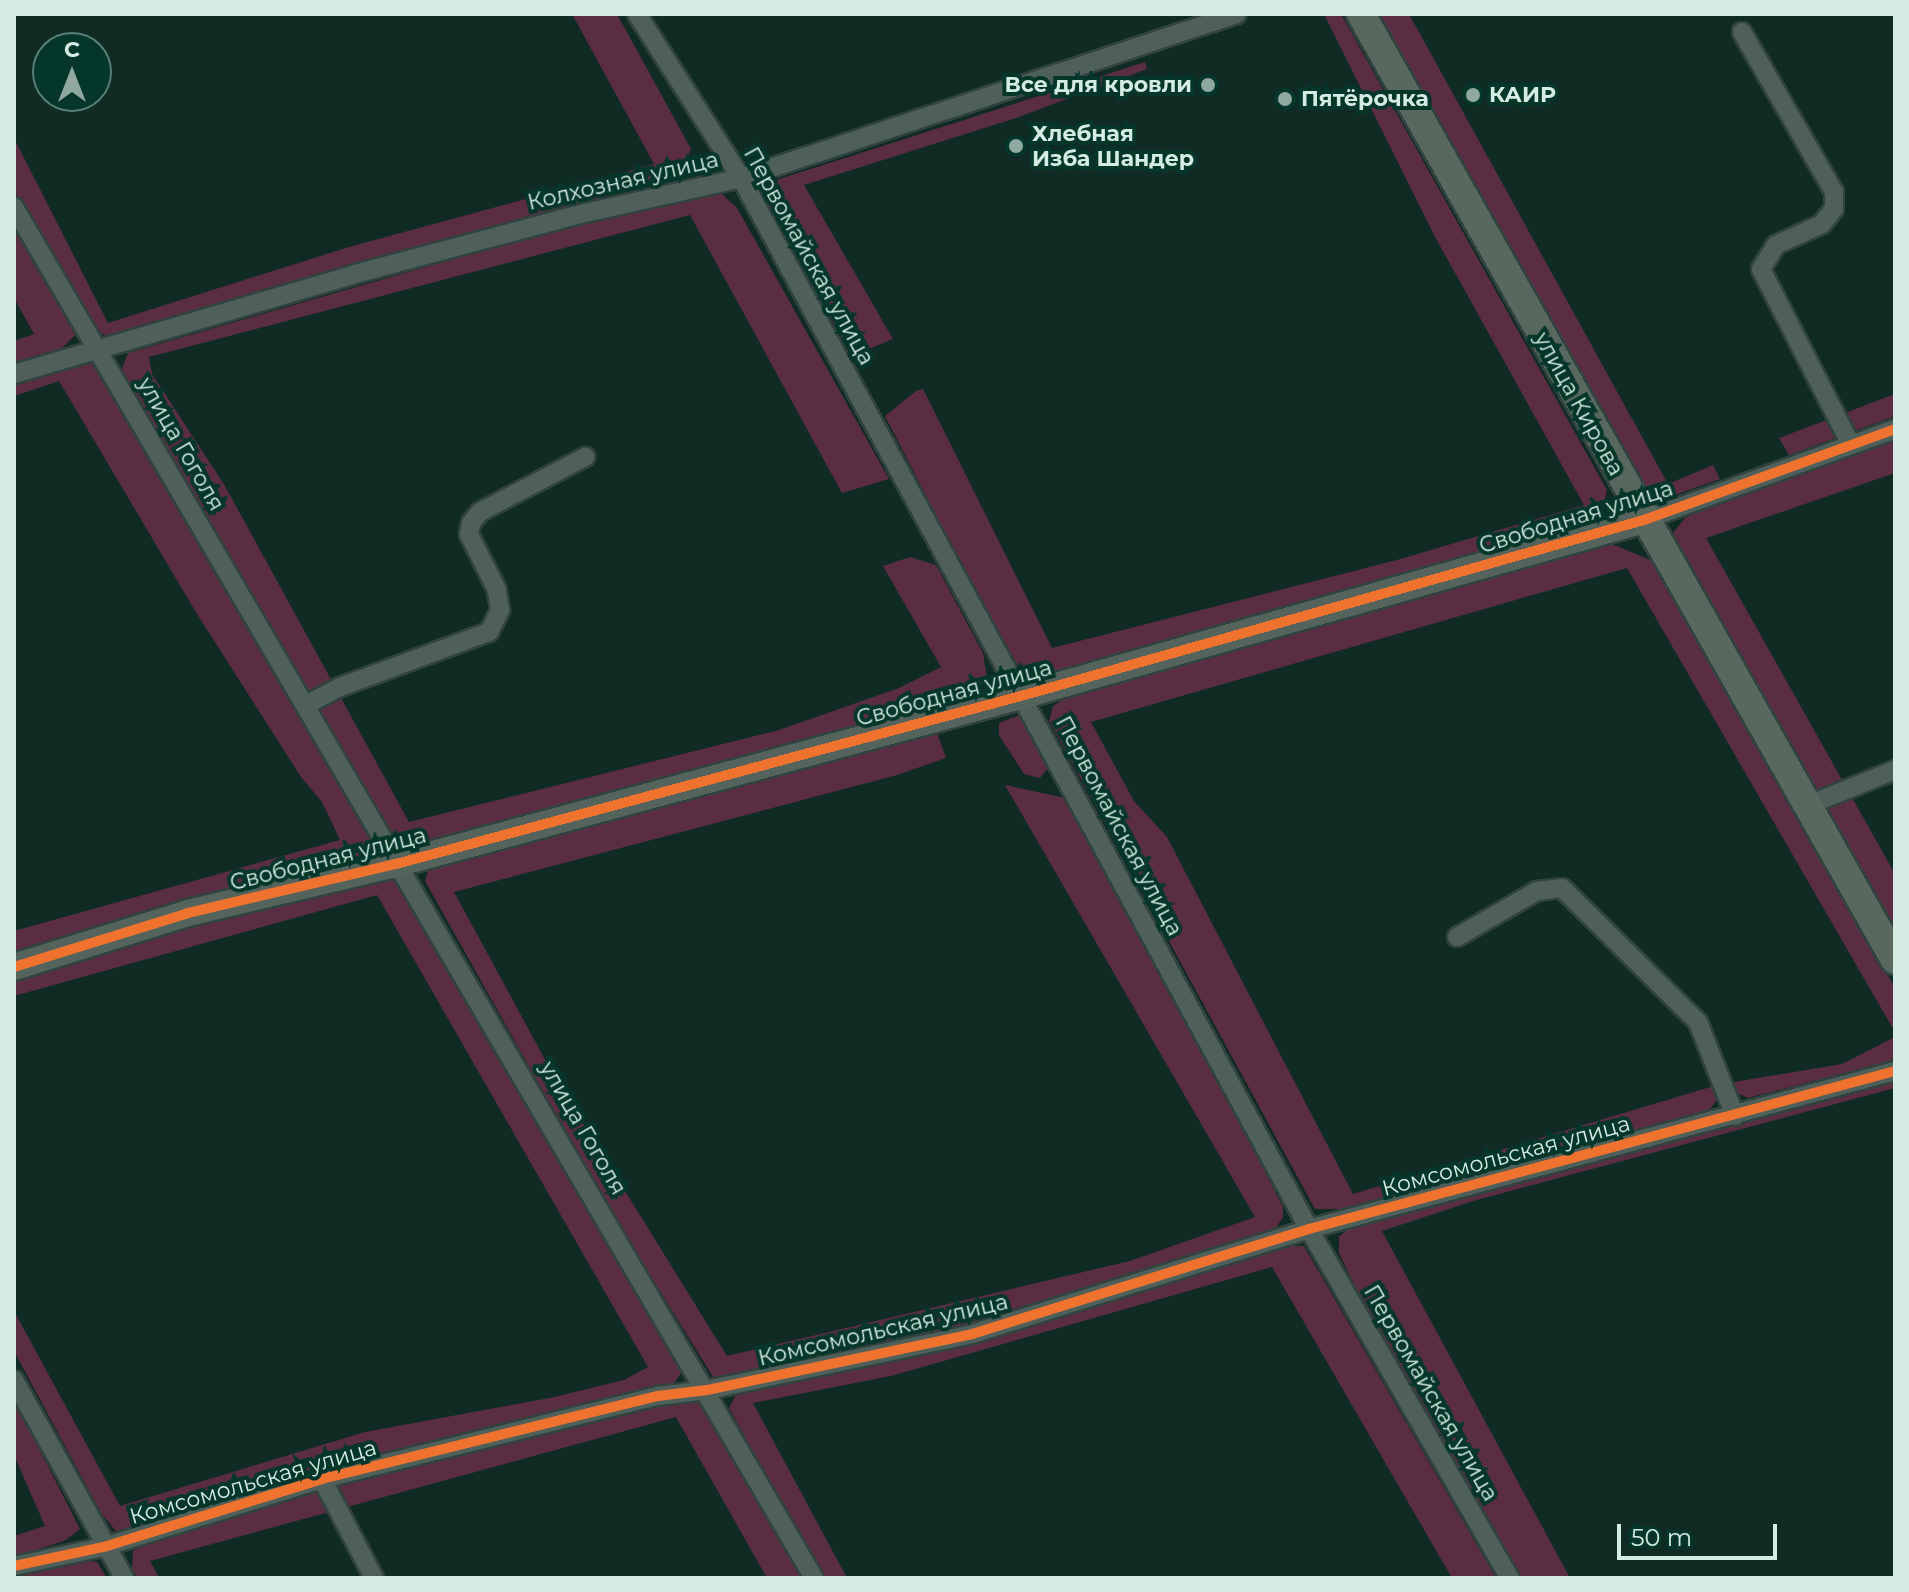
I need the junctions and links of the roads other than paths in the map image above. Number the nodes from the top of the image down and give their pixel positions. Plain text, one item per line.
1 (637, 14) edge
2 (1237, 14) edge
3 (1361, 14) edge
4 (1742, 32) dead end
5 (741, 178) junction
6 (14, 207) edge
7 (99, 350) junction
8 (14, 374) edge
9 (1895, 429) edge
10 (1851, 445) junction
11 (585, 457) dead end
12 (1644, 520) junction
13 (1021, 696) junction
14 (306, 705) junction
15 (1895, 770) edge
16 (1806, 806) junction
17 (396, 864) junction
18 (1457, 937) dead end
19 (1895, 960) edge
20 (14, 967) edge
21 (1895, 1071) edge
22 (1735, 1116) junction
23 (1309, 1229) junction
24 (14, 1380) edge
25 (707, 1390) junction
26 (21, 1408) edge
27 (322, 1479) junction
28 (107, 1546) junction
29 (14, 1566) edge
30 (124, 1578) edge
31 (374, 1578) edge
32 (814, 1578) edge
33 (1510, 1578) edge

1 - 5 street, Первомайская улица
2 - 5 street, Колхозная улица
3 - 12 main road, улица Кирова
4 - 10 street
5 - 7 street, Колхозная улица
5 - 13 street, Первомайская улица
6 - 7 street, улица Гоголя
7 - 8 street, Колхозная улица
7 - 14 street, улица Гоголя
9 - 10 street, Свободная улица
10 - 12 street, Свободная улица
11 - 14 street
12 - 13 street, Свободная улица
12 - 16 main road, улица Кирова
13 - 17 street, Свободная улица
13 - 23 street, Первомайская улица
14 - 17 street, улица Гоголя
15 - 16 street
16 - 19 main road, улица Кирова
17 - 20 street, Свободная улица
17 - 25 street, улица Гоголя
18 - 22 street
21 - 22 street, Комсомольская улица
22 - 23 street, Комсомольская улица
23 - 25 street, Комсомольская улица
23 - 33 street, Первомайская улица
24 - 26 street
25 - 27 street, Комсомольская улица
25 - 32 street, улица Гоголя
26 - 28 street
27 - 28 street, Комсомольская улица
27 - 31 street, Комсомольская улица
28 - 29 street, Комсомольская улица
28 - 30 street

